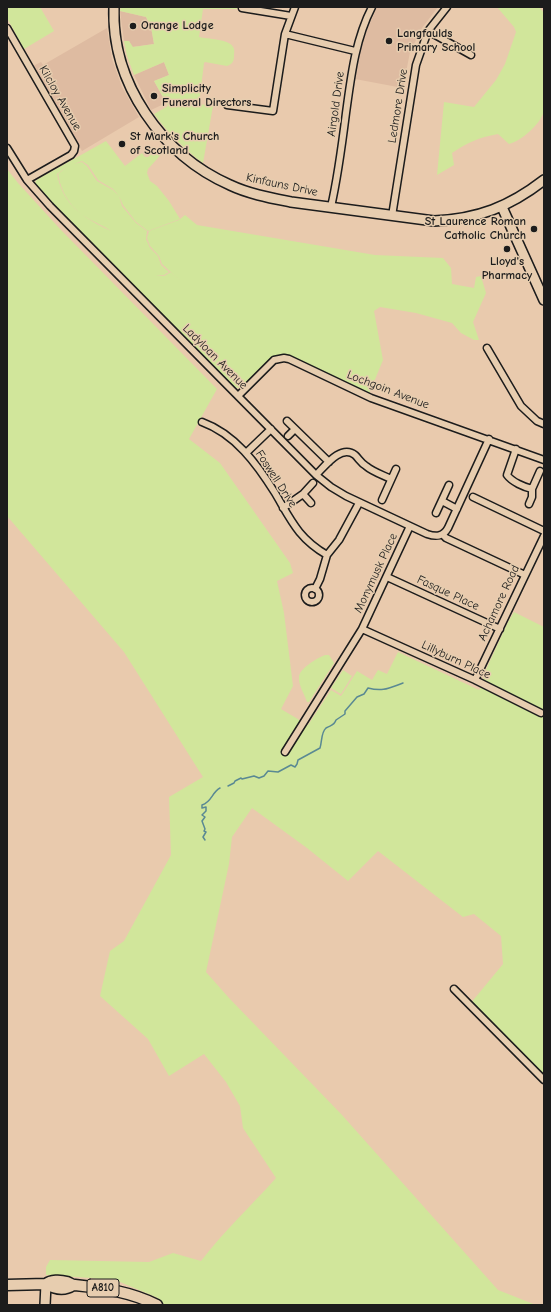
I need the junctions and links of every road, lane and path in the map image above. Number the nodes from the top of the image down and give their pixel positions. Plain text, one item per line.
1 (114, 7) edge
2 (294, 7) edge
3 (372, 7) edge
4 (447, 7) edge
5 (242, 8) edge
6 (291, 16) junction
7 (7, 28) edge
8 (428, 31) junction
9 (285, 34) junction
10 (355, 51) junction
11 (471, 55) dead end
12 (227, 105) dead end
13 (7, 148) edge
14 (27, 180) junction
15 (544, 180) edge
16 (502, 206) junction
17 (331, 207) junction
18 (392, 216) junction
19 (541, 288) edge
20 (544, 300) edge
21 (487, 348) dead end
22 (238, 396) junction
23 (287, 421) dead end
24 (202, 422) dead end
25 (544, 424) edge
26 (271, 429) junction
27 (295, 429) junction
28 (288, 436) dead end
29 (490, 440) junction
30 (516, 449) junction
31 (246, 454) junction
32 (544, 460) edge
33 (328, 462) junction
34 (396, 469) dead end
35 (540, 472) dead end
36 (316, 475) junction
37 (391, 479) junction
38 (313, 483) dead end
39 (449, 485) dead end
40 (532, 489) junction
41 (303, 494) junction
42 (473, 497) dead end
43 (382, 500) dead end
44 (442, 501) junction
45 (311, 503) dead end
46 (359, 503) junction
47 (529, 504) dead end
48 (283, 508) junction
49 (457, 509) junction
50 (436, 513) dead end
51 (410, 526) junction
52 (544, 531) edge
53 (442, 535) junction
54 (544, 536) edge
55 (326, 555) junction
56 (525, 576) junction
57 (387, 577) junction
58 (315, 589) dead end
59 (362, 629) junction
60 (500, 629) junction
61 (475, 680) junction
62 (541, 713) dead end
63 (286, 752) dead end
64 (454, 989) dead end
65 (544, 1080) edge
66 (46, 1284) junction
67 (7, 1285) edge
68 (73, 1285) junction
69 (57, 1288) junction
70 (45, 1301) edge
71 (157, 1305) edge

1 - 17 street, Kinfauns Drive
2 - 6 street
3 - 10 street, Airgold Drive
4 - 8 street, Ledmore Drive
5 - 6 street
6 - 9 street
7 - 14 street, Kilcloy Avenue
8 - 11 street
8 - 18 street, Ledmore Drive
9 - 10 street
9 - 12 street
10 - 17 street, Airgold Drive
13 - 14 street, Ladyloan Avenue
14 - 22 street, Ladyloan Avenue
15 - 16 street, Kinfauns Drive
16 - 18 street, Kinfauns Drive
16 - 19 street
17 - 18 street, Kinfauns Drive
19 - 20 street
21 - 25 street
22 - 26 street, Ladyloan Avenue
22 - 29 street, Lochgoin Avenue
23 - 27 street
24 - 31 street, Foswell Drive
26 - 31 street
26 - 36 street, Ladyloan Avenue
27 - 28 street
27 - 33 street
29 - 30 street, Lochgoin Avenue
29 - 49 street
30 - 32 street, Lochgoin Avenue
30 - 40 street
31 - 48 street, Foswell Drive
33 - 36 street
33 - 37 street
34 - 37 street
35 - 40 street
36 - 46 street, Ladyloan Avenue
37 - 43 street
38 - 41 street
39 - 44 street
40 - 47 street
41 - 45 street
41 - 48 street
42 - 52 street
44 - 49 street
44 - 50 street
46 - 51 street, Ladyloan Avenue
46 - 55 street
48 - 55 street, Foswell Drive
49 - 53 street
51 - 53 street, Ladyloan Avenue
51 - 57 street, Monymusk Place
53 - 56 street
54 - 56 street, Achamore Road
55 - 58 street
56 - 60 street, Achamore Road
57 - 59 street, Monymusk Place
57 - 60 street, Fasque Place
59 - 61 street, Lillyburn Place
59 - 63 street, Monymusk Place
60 - 61 street, Achamore Road
61 - 62 street, Lillyburn Place
64 - 65 street
66 - 67 main road, A810
66 - 68 main road, A810
66 - 69 main road, A810
66 - 70 street
68 - 69 main road, A810
68 - 71 main road, A810
69 - 70 street

